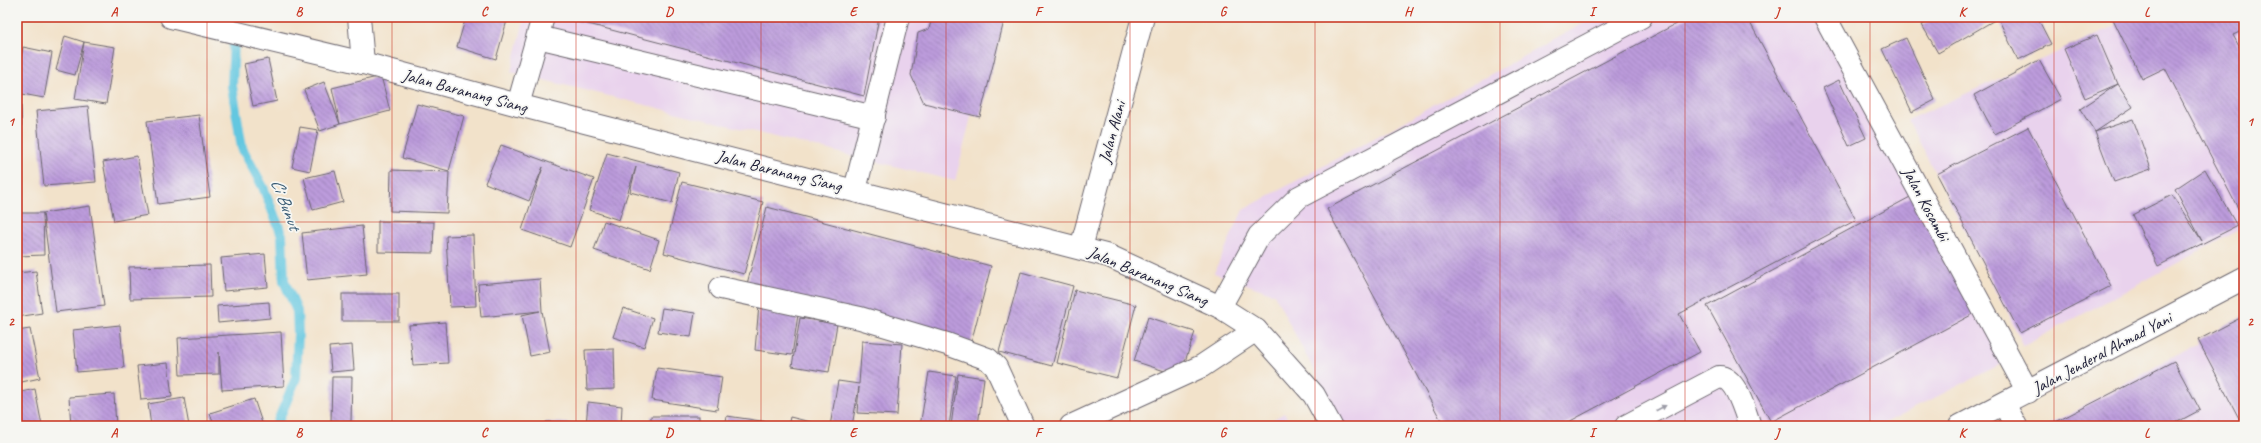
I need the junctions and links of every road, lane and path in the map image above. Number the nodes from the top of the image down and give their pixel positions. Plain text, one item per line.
1 (171, 17) edge
2 (359, 17) edge
3 (898, 17) edge
4 (1143, 17) edge
5 (1641, 17) edge
6 (1825, 17) edge
7 (541, 27) edge
8 (364, 63) junction
9 (518, 105) junction
10 (874, 117) junction
11 (856, 190) junction
12 (1081, 248) junction
13 (2244, 278) edge
14 (721, 288) dead end
15 (1220, 307) junction
16 (1256, 330) junction
17 (2028, 392) junction
18 (2004, 404) junction
19 (1023, 426) edge
20 (1071, 426) edge
21 (1330, 426) edge
22 (1626, 426) edge
23 (1750, 426) edge
24 (1960, 426) edge
25 (2016, 426) edge

1 - 8 street, Jalan Baranang Siang
2 - 8 street
3 - 10 street
4 - 12 street, Jalan Alani
5 - 15 street
6 - 17 street, Jalan Kosambi
7 - 9 street
7 - 10 street
8 - 9 street, Jalan Baranang Siang
9 - 11 street, Jalan Baranang Siang
10 - 11 street
11 - 12 street, Jalan Baranang Siang
12 - 15 street, Jalan Baranang Siang
13 - 17 street, Jalan Jenderal Ahmad Yani
14 - 19 street
15 - 16 street, Jalan Baranang Siang
16 - 20 street
16 - 21 street, Jalan Baranang Siang
17 - 18 street, Jalan Jenderal Ahmad Yani
18 - 24 street, Jalan Jenderal Ahmad Yani
18 - 25 street
22 -> 23 street

